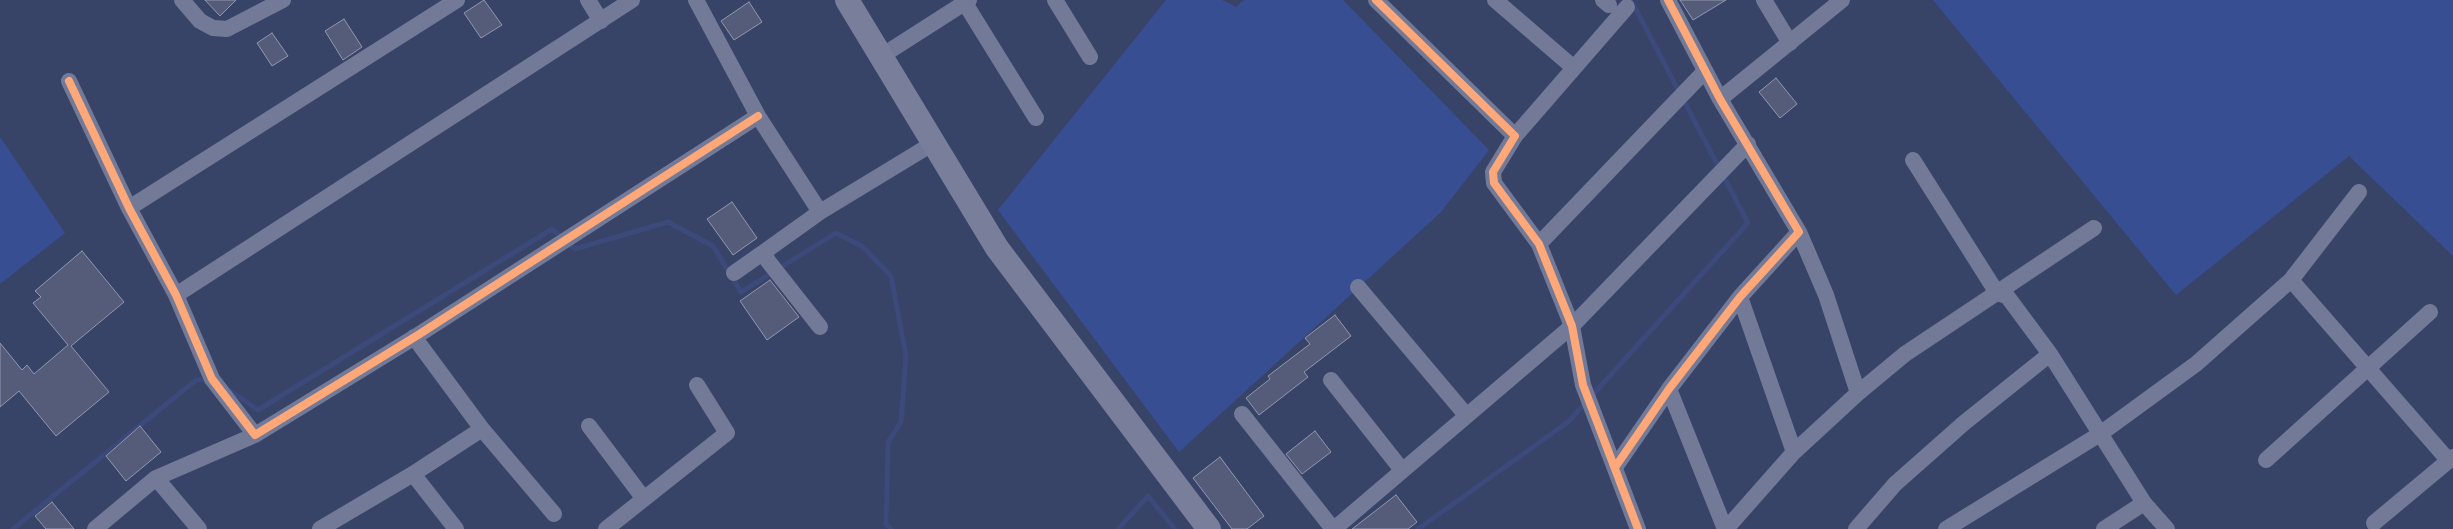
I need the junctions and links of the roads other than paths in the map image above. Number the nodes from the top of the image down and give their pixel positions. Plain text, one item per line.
1 (182, 0) edge
2 (283, 0) edge
3 (457, 0) edge
4 (588, 0) edge
5 (632, 0) edge
6 (696, 0) edge
7 (847, 0) edge
8 (1055, 0) edge
9 (1376, 0) edge
10 (1495, 0) edge
11 (1668, 0) edge
12 (1764, 0) edge
13 (1842, 0) edge
14 (965, 1) edge
15 (1627, 7) dead end
16 (600, 21) junction
17 (1790, 43) junction
18 (880, 57) junction
19 (1090, 57) dead end
20 (1574, 68) junction
21 (1704, 71) junction
22 (69, 81) dead end
23 (1720, 99) junction
24 (758, 116) junction
25 (1036, 118) dead end
26 (1515, 136) junction
27 (932, 144) junction
28 (1748, 144) junction
29 (1913, 160) dead end
30 (2359, 192) dead end
31 (129, 208) junction
32 (820, 212) junction
33 (2094, 228) dead end
34 (1799, 232) junction
35 (1538, 244) junction
36 (766, 257) junction
37 (734, 273) dead end
38 (2291, 280) junction
39 (1358, 287) dead end
40 (1997, 293) junction
41 (176, 295) junction
42 (1740, 297) junction
43 (2430, 312) dead end
44 (1572, 326) junction
45 (820, 327) dead end
46 (414, 337) junction
47 (2050, 354) junction
48 (2368, 369) junction
49 (1331, 380) dead end
50 (697, 385) dead end
51 (1669, 389) junction
52 (1858, 393) junction
53 (1242, 414) dead end
54 (1466, 415) junction
55 (589, 426) dead end
56 (482, 429) junction
57 (2100, 434) junction
58 (255, 435) junction
59 (1794, 452) junction
60 (2451, 459) edge
61 (2266, 460) dead end
62 (1616, 466) junction
63 (1402, 470) junction
64 (413, 474) junction
65 (156, 478) junction
66 (644, 499) junction
67 (2144, 503) junction
68 (554, 514) dead end
69 (2374, 523) dead end
70 (95, 529) edge
71 (199, 529) edge
72 (320, 529) edge
73 (456, 529) edge
74 (606, 529) edge
75 (1209, 529) edge
76 (1334, 529) edge
77 (1638, 529) edge
78 (1726, 529) edge
79 (1856, 529) edge
80 (1946, 529) edge
81 (2104, 529) edge
82 (2167, 529) edge

1 - 2 street
3 - 31 street
4 - 16 street
5 - 16 street
6 - 24 street
7 - 18 main road
8 - 19 street
9 - 26 street
10 - 20 street
11 - 21 street
12 - 17 street
13 - 17 street
14 - 18 street
14 - 25 street
15 - 20 street
16 - 41 street
17 - 23 street
18 - 27 main road
20 - 26 street
21 - 23 street
21 - 35 street
22 - 31 street
23 - 28 street
24 - 32 street
24 - 46 street
26 - 35 street
27 - 32 street
27 - 75 main road
28 - 34 street
28 - 44 street
29 - 40 street
30 - 38 street
31 - 41 street
32 - 36 street
33 - 40 street
34 - 42 street
34 - 52 street
35 - 44 street
36 - 37 street
36 - 45 street
38 - 48 street
38 - 57 street
39 - 54 street
40 - 47 street
40 - 52 street
41 - 58 street
42 - 51 street
42 - 59 street
43 - 48 street
44 - 54 street
44 - 62 street
46 - 56 street
46 - 58 street
47 - 57 street
47 - 79 street
48 - 60 street
48 - 61 street
49 - 63 street
50 - 66 street
51 - 62 street
51 - 78 street
52 - 59 street
53 - 76 street
54 - 63 street
55 - 66 street
56 - 64 street
56 - 68 street
57 - 67 street
57 - 80 street
58 - 65 street
59 - 78 street
60 - 69 street
62 - 77 street
63 - 76 street
64 - 72 street
64 - 73 street
65 - 70 street
65 - 71 street
66 - 74 street
67 - 81 street
67 - 82 street

